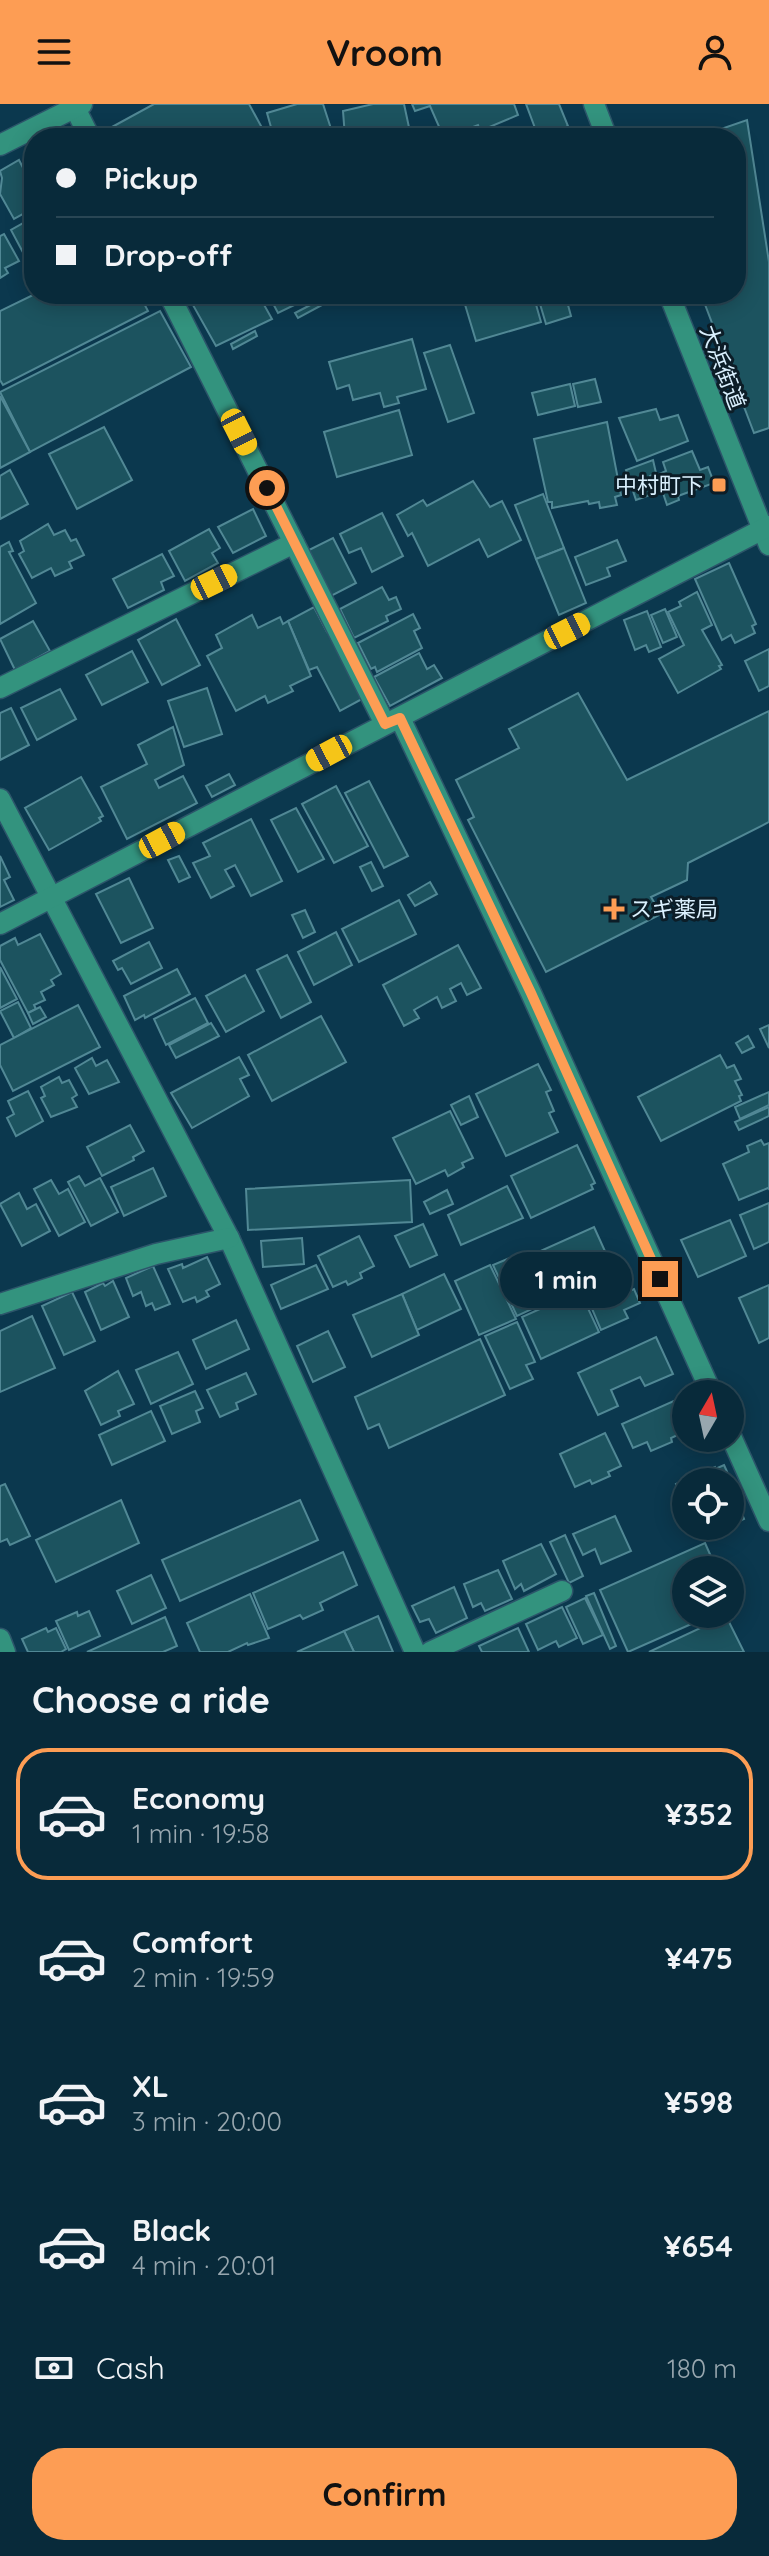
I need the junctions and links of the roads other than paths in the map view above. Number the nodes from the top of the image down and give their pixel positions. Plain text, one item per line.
1 (594, 104) edge
2 (77, 105) edge
3 (33, 128) edge
4 (86, 128) edge
5 (603, 128) edge
6 (24, 133) edge
7 (0, 145) edge
8 (174, 304) edge
9 (673, 304) edge
10 (766, 534) edge
11 (294, 543) junction
12 (0, 688) edge
13 (392, 721) junction
14 (0, 799) edge
15 (50, 899) junction
16 (0, 924) edge
17 (229, 1238) junction
18 (0, 1304) edge
19 (706, 1380) edge
20 (738, 1452) edge
21 (769, 1521) edge
22 (562, 1591) dead end
23 (0, 1639) edge
24 (5, 1652) edge
25 (415, 1652) edge
26 (430, 1652) edge

1 - 5 street
2 - 3 street
2 - 4 street
6 - 7 street
8 - 11 street
9 - 10 street, 大浜街道
10 - 13 street
11 - 12 street
11 - 13 street
13 - 15 street
13 - 19 street
14 - 15 street
15 - 16 street
15 - 17 street
17 - 18 street
17 - 25 street
20 - 21 street
22 - 26 street
23 - 24 street

